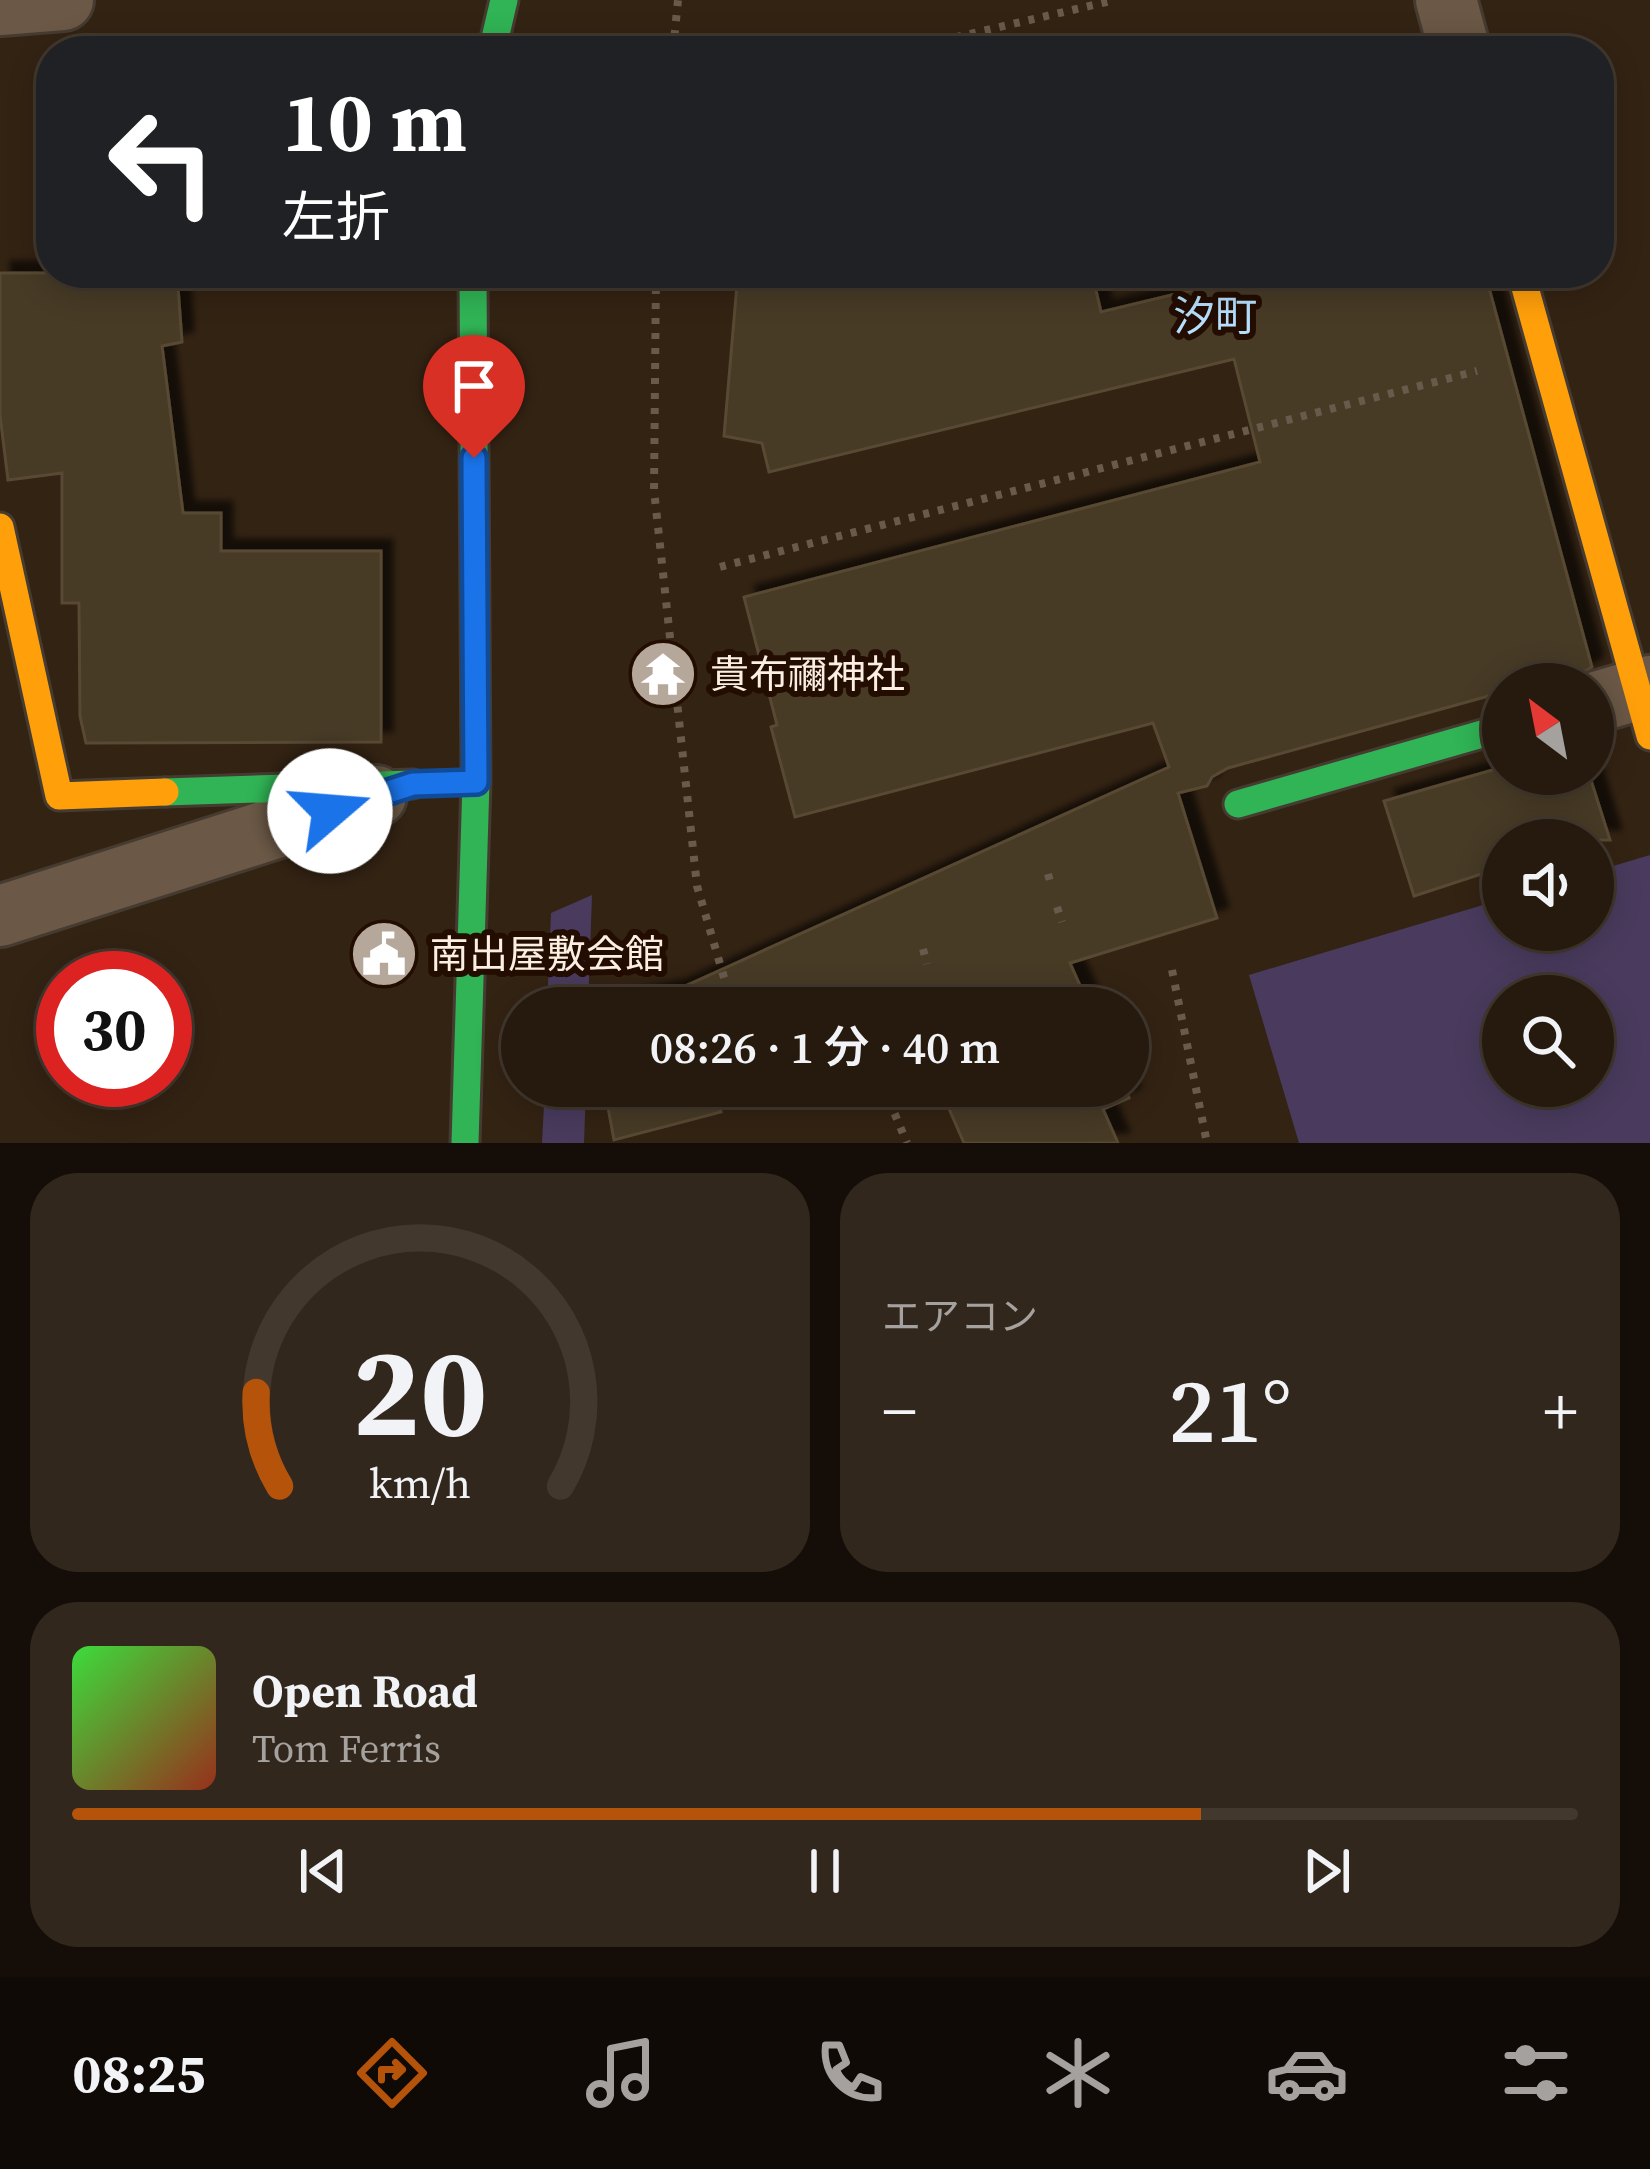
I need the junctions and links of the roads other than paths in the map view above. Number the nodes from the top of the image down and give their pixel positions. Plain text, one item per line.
1 (63, 0) edge
2 (504, 0) edge
3 (1446, 0) edge
4 (0, 5) edge
5 (495, 36) edge
6 (1456, 36) edge
7 (473, 288) edge
8 (1525, 288) edge
9 (0, 527) edge
10 (1632, 704) edge
11 (1482, 734) edge
12 (476, 782) junction
13 (413, 784) junction
14 (1238, 804) dead end
15 (0, 916) edge
16 (465, 1143) edge

1 - 4 street
2 - 5 street
3 - 6 street
7 - 12 street
8 - 10 street
9 - 13 street
11 - 14 street
12 - 13 street
12 - 16 street
13 - 15 street

